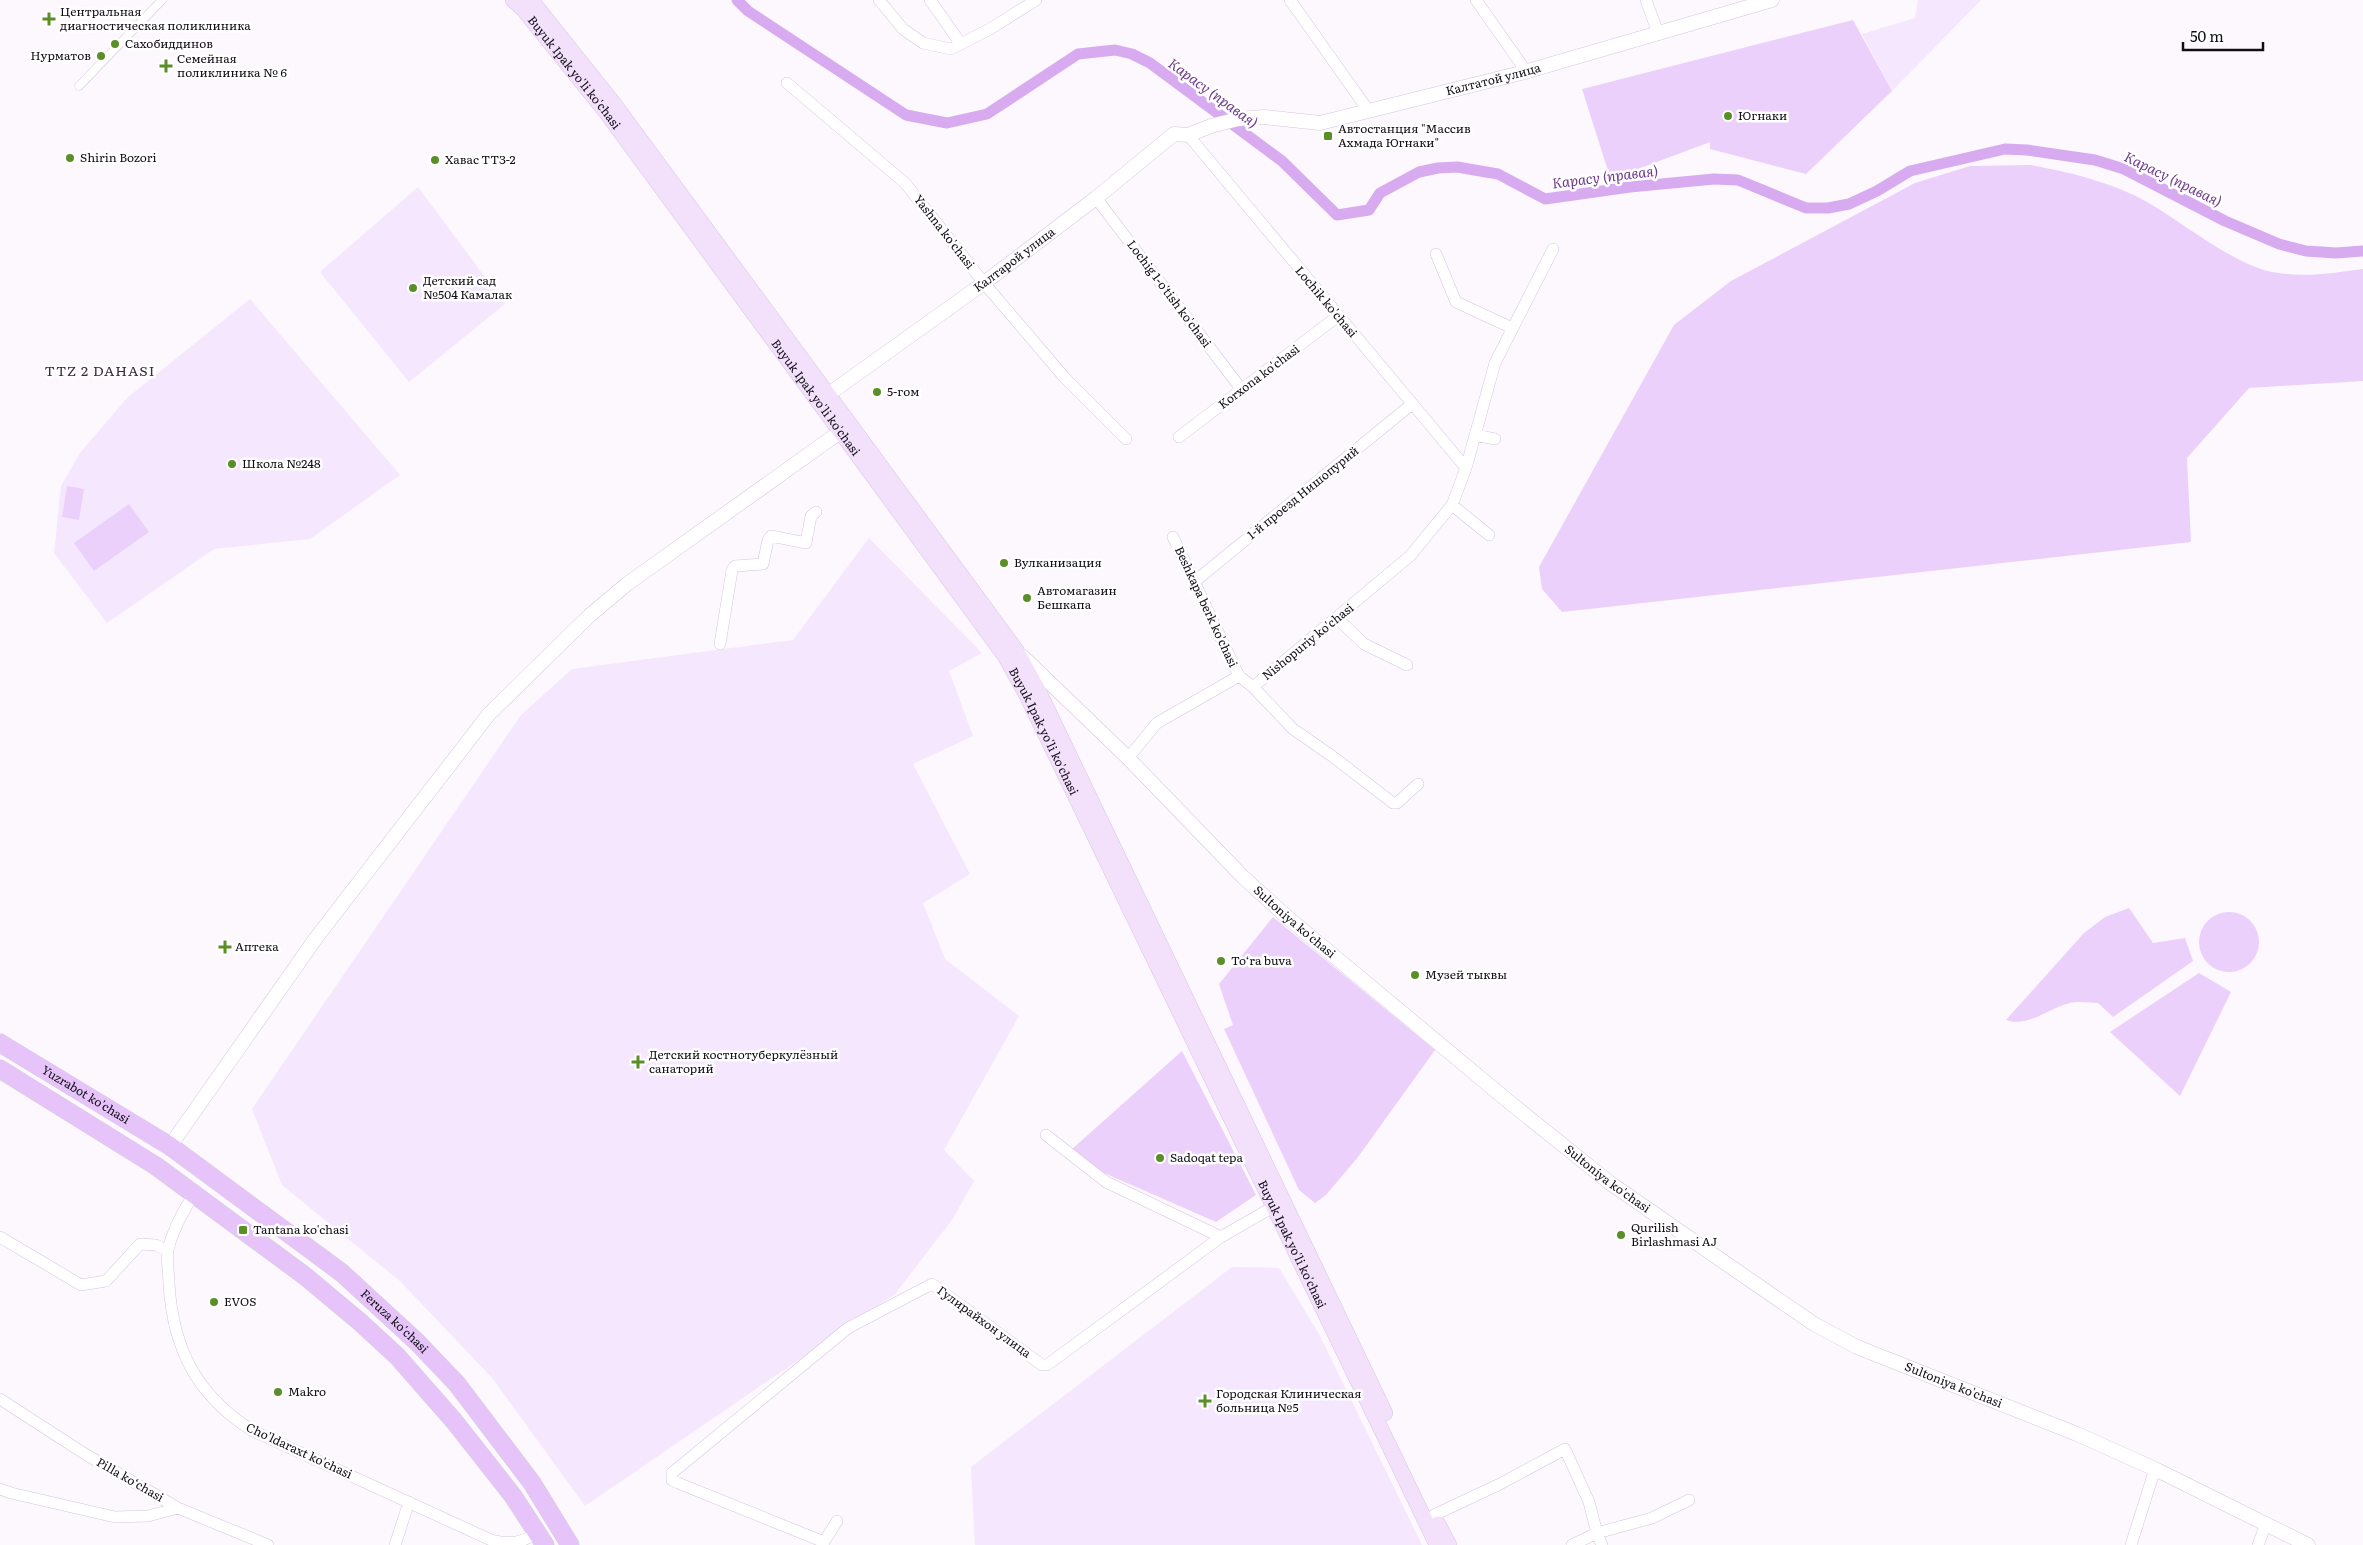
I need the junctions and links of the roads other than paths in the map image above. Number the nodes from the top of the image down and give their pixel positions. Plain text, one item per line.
1 (162, 0) edge
2 (513, 0) edge
3 (531, 0) edge
4 (879, 0) edge
5 (930, 0) edge
6 (1036, 0) edge
7 (1290, 0) edge
8 (1476, 0) edge
9 (1646, 0) edge
10 (1772, 0) edge
11 (1021, 4) edge
12 (1658, 33) junction
13 (961, 44) junction
14 (1526, 71) junction
15 (787, 83) dead end
16 (78, 86) dead end
17 (1368, 110) junction
18 (1211, 126) joint
19 (1188, 135) junction
20 (1096, 198) junction
21 (1553, 249) dead end
22 (1436, 254) dead end
23 (984, 283) junction
24 (1338, 316) junction
25 (1512, 328) junction
26 (1242, 390) junction
27 (823, 398) junction
28 (1412, 404) junction
29 (845, 428) junction
30 (1475, 435) junction
31 (1180, 437) dead end
32 (1126, 439) dead end
33 (1495, 439) dead end
34 (1466, 468) junction
35 (1452, 505) junction
36 (816, 512) dead end
37 (1489, 535) dead end
38 (1173, 537) dead end
39 (1194, 582) junction
40 (1337, 618) junction
41 (720, 644) dead end
42 (1016, 650) junction
43 (1407, 665) dead end
44 (1239, 676) junction
45 (1253, 687) junction
46 (1128, 758) junction
47 (1418, 784) dead end
48 (0, 1043) edge
49 (0, 1069) edge
50 (1046, 1135) dead end
51 (170, 1146) junction
52 (156, 1166) junction
53 (194, 1194) junction
54 (1278, 1204) junction
55 (0, 1236) edge
56 (1221, 1237) junction
57 (168, 1251) junction
58 (0, 1399) edge
59 (2155, 1469) junction
60 (0, 1489) edge
61 (1689, 1500) dead end
62 (410, 1502) junction
63 (178, 1508) junction
64 (1434, 1515) junction
65 (837, 1521) dead end
66 (2266, 1524) junction
67 (1597, 1533) junction
68 (541, 1539) edge
69 (823, 1543) edge
70 (268, 1545) edge
71 (395, 1545) edge
72 (570, 1545) edge
73 (1437, 1545) edge
74 (1449, 1545) edge
75 (1572, 1545) edge
76 (1602, 1545) edge
77 (2131, 1545) edge
78 (2258, 1545) edge
79 (2308, 1545) edge

1 - 16 street
2 - 27 main road, Buyuk Ipak yo'li ko'chasi
3 - 27 main road, Buyuk Ipak yo'li ko'chasi
4 - 13 street
5 - 13 street
6 - 11 street
7 - 17 street
8 - 14 street
9 - 12 street
10 - 12 street, Калтатой улица
11 - 13 street
12 - 14 street, Калтатой улица
14 - 17 street, Калтатой улица
15 - 23 street, Yashna ko'chasi
17 - 18 street, Калтатой улица
18 - 19 street, Калтарой улица
19 - 20 street, Калтарой улица
19 - 24 street, Lochik ko'chasi
20 - 23 street, Калтарой улица
20 - 26 street, Lochig 1-o'tish ko'chasi
21 - 25 street, Nishopuriy ko'chasi
22 - 25 street
23 - 27 street, Калтарой улица
23 - 32 street, Yashna ko'chasi
24 - 26 street, Korxona ko'chasi
24 - 28 street, Lochik ko'chasi
25 - 30 street, Nishopuriy ko'chasi
26 - 31 street, Korxona ko'chasi
27 - 29 main road, Buyuk Ipak yo'li ko'chasi
28 - 34 street, Lochik ko'chasi
28 - 39 street, 1-й проезд Нишопурий
29 - 42 main road, Buyuk Ipak yo'li ko'chasi
29 - 51 street
29 - 54 main road, Buyuk Ipak yo'li ko'chasi
30 - 33 street
30 - 34 street, Nishopuriy ko'chasi
34 - 35 street, Nishopuriy ko'chasi
35 - 37 street
35 - 40 street, Nishopuriy ko'chasi
36 - 41 street
38 - 39 street, Beshkapa berk ko'chasi
39 - 44 street, Beshkapa berk ko'chasi
40 - 43 street
40 - 45 street, Nishopuriy ko'chasi
42 - 46 street, Sultoniya ko'chasi
42 - 54 main road, Buyuk Ipak yo'li ko'chasi
44 - 45 street, Nishopuriy ko'chasi
44 - 46 street
45 - 47 street
46 - 59 street, Sultoniya ko'chasi
48 - 51 main road, Yuzrabot ko'chasi
49 - 52 main road, Yuzrabot ko'chasi
50 - 56 street
51 - 52 main road
51 - 72 main road, Feruza ko'chasi
52 - 53 main road, Feruza ko'chasi
53 - 57 street, Cho'ldaraxt ko'chasi
53 - 68 main road, Feruza ko'chasi
54 - 56 street
54 - 64 main road, Buyuk Ipak yo'li ko'chasi
54 - 73 main road, Buyuk Ipak yo'li ko'chasi
55 - 57 street
56 - 69 street, Гулирайхон улица
57 - 62 street, Cho'ldaraxt ko'chasi
58 - 63 street, Pilla ko‘chasi
59 - 66 street, Sultoniya ko'chasi
59 - 77 street
60 - 63 street
61 - 67 street
62 - 68 street, Cho'ldaraxt ko'chasi
62 - 71 street
63 - 70 street, Pilla ko‘chasi
64 - 67 street
64 - 74 main road, Buyuk Ipak yo'li ko'chasi
65 - 69 street, Гулирайхон улица
66 - 78 street
66 - 79 street, Sultoniya ko'chasi
67 - 75 street
67 - 76 street

